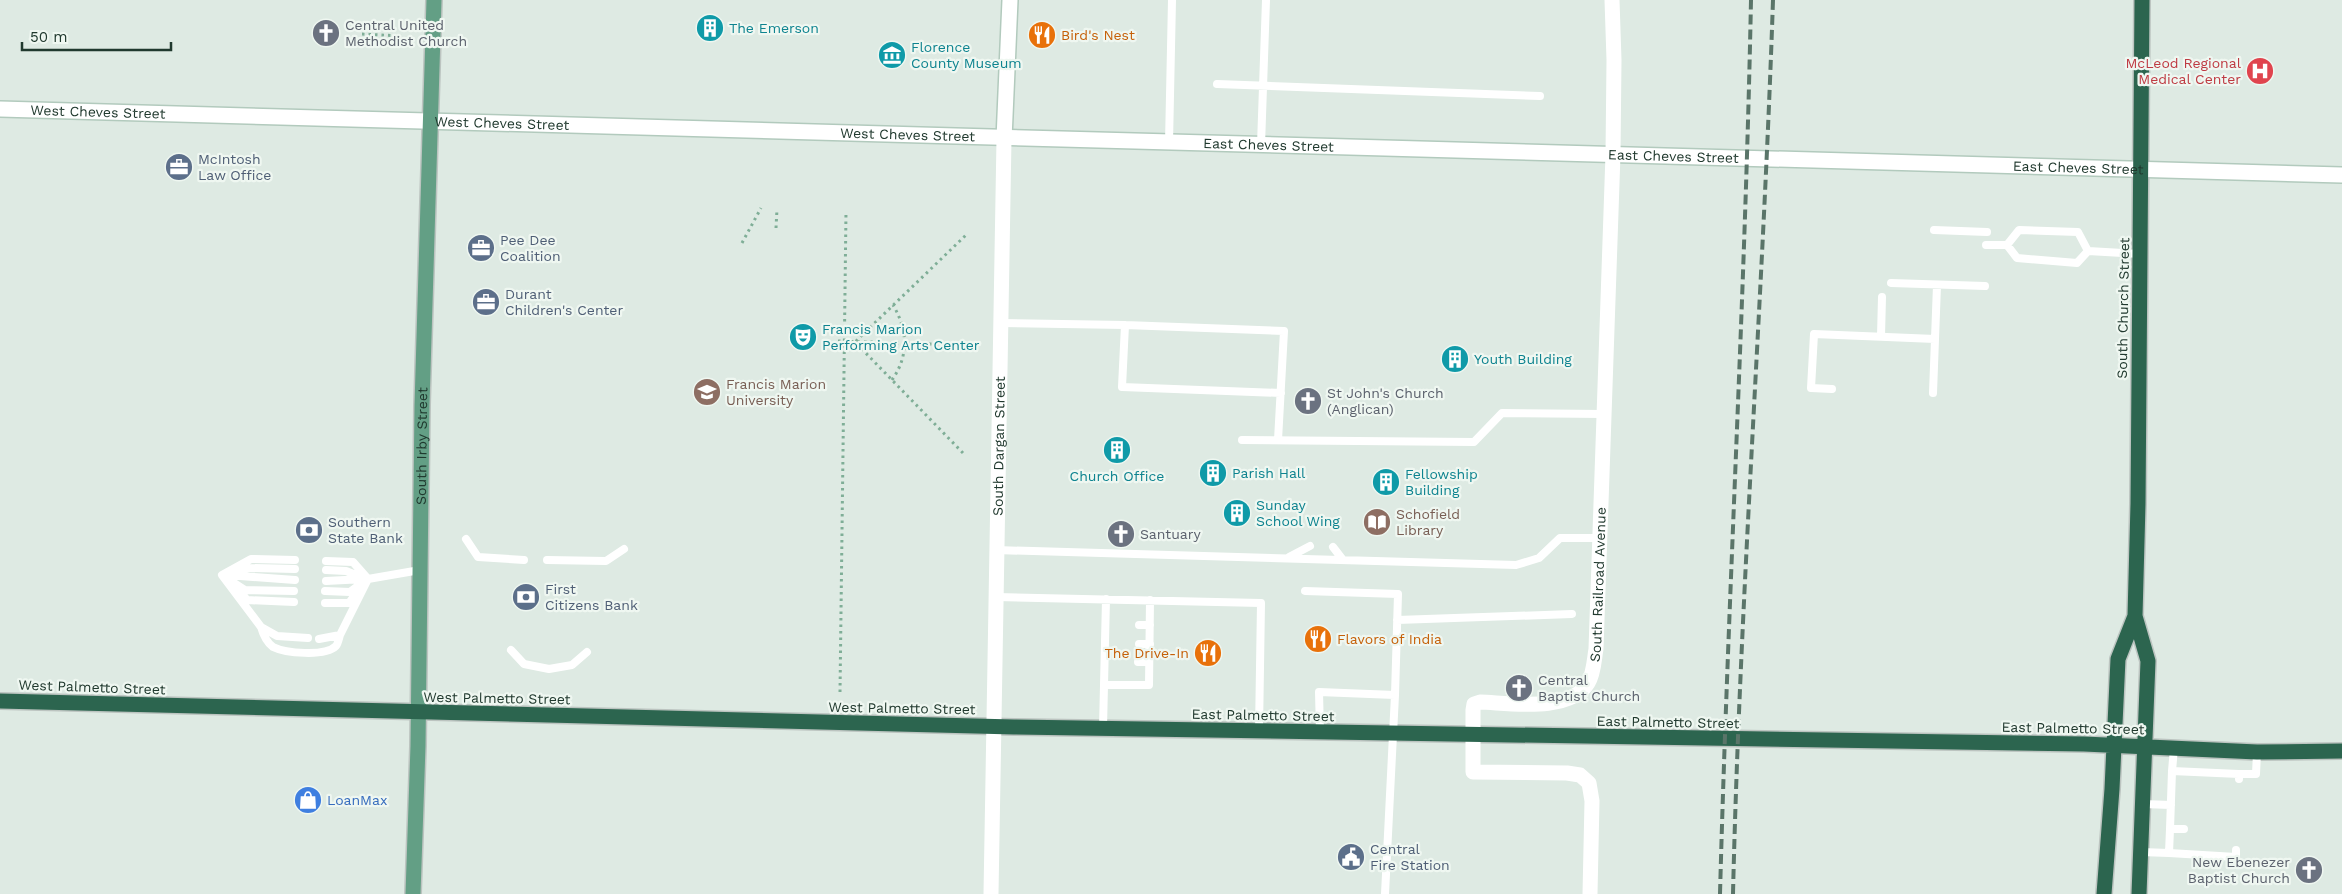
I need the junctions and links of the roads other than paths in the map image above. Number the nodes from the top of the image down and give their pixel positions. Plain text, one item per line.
1 (434, 0) edge
2 (1010, 0) edge
3 (1172, 0) edge
4 (1266, 0) edge
5 (1612, 0) edge
6 (2142, 0) edge
7 (1218, 84) dead end
8 (1263, 85) junction
9 (1540, 96) dead end
10 (0, 109) edge
11 (431, 121) junction
12 (1004, 139) junction
13 (1170, 143) junction
14 (1262, 145) junction
15 (1613, 154) junction
16 (2140, 170) junction
17 (2342, 174) edge
18 (1934, 230) dead end
19 (1987, 232) dead end
20 (2007, 245) junction
21 (1986, 246) dead end
22 (2088, 251) junction
23 (2140, 254) junction
24 (1891, 283) dead end
25 (1936, 285) junction
26 (1985, 286) dead end
27 (1882, 296) dead end
28 (1000, 323) junction
29 (1125, 325) junction
30 (1881, 336) junction
31 (1935, 339) junction
32 (1832, 388) dead end
33 (1281, 393) junction
34 (1932, 393) dead end
35 (1604, 414) junction
36 (1242, 440) dead end
37 (1278, 440) junction
38 (1600, 538) junction
39 (466, 539) dead end
40 (1310, 546) dead end
41 (1333, 547) dead end
42 (624, 549) dead end
43 (996, 550) junction
44 (1287, 558) junction
45 (524, 560) dead end
46 (547, 560) dead end
47 (1343, 560) junction
48 (326, 561) dead end
49 (295, 564) dead end
50 (326, 570) dead end
51 (420, 570) junction
52 (222, 575) junction
53 (368, 579) junction
54 (295, 580) dead end
55 (326, 580) dead end
56 (294, 591) dead end
57 (1305, 591) dead end
58 (325, 592) dead end
59 (996, 597) junction
60 (1106, 599) junction
61 (1150, 600) junction
62 (294, 602) dead end
63 (325, 603) dead end
64 (1572, 614) dead end
65 (2135, 616) junction
66 (1397, 620) junction
67 (1139, 625) dead end
68 (1150, 625) junction
69 (261, 627) junction
70 (340, 635) junction
71 (308, 638) dead end
72 (319, 639) dead end
73 (1139, 644) dead end
74 (1150, 644) junction
75 (510, 650) dead end
76 (587, 652) dead end
77 (1138, 662) dead end
78 (1149, 662) junction
79 (1104, 684) junction
80 (1395, 695) junction
81 (0, 701) edge
82 (418, 713) junction
83 (993, 727) junction
84 (1103, 728) junction
85 (1259, 731) junction
86 (1320, 732) junction
87 (1393, 734) junction
88 (1473, 735) junction
89 (2114, 745) junction
90 (2146, 746) junction
91 (2174, 748) junction
92 (2342, 751) edge
93 (2257, 752) junction
94 (2172, 771) junction
95 (2143, 804) junction
96 (2170, 805) junction
97 (2170, 829) junction
98 (2184, 829) dead end
99 (2236, 850) dead end
100 (2141, 852) junction
101 (2169, 853) junction
102 (413, 894) edge
103 (991, 894) edge
104 (1384, 894) edge
105 (1590, 894) edge
106 (2104, 894) edge
107 (2139, 894) edge

1 - 11 main road, South Irby Street
2 - 12 main road, South Dargan Street
3 - 13 lane
4 - 8 lane
5 - 15 main road, South Railroad Avenue
6 - 16 highway, South Church Street
7 - 8 lane
8 - 9 lane
8 - 14 lane
10 - 11 main road, West Cheves Street
11 - 12 main road, West Cheves Street
11 - 51 main road, South Irby Street
12 - 13 main road, East Cheves Street
12 - 28 main road, South Dargan Street
13 - 14 main road, East Cheves Street
14 - 15 main road, East Cheves Street
15 - 16 main road, East Cheves Street
15 - 35 main road, South Railroad Avenue
16 - 17 main road, East Cheves Street
16 - 23 highway, South Church Street
18 - 19 lane
20 - 21 lane
20 - 22 lane
20 - 22 lane
22 - 23 lane
23 - 65 highway, South Church Street
24 - 25 lane
25 - 26 lane
25 - 31 lane
27 - 30 lane
28 - 29 lane
28 - 43 main road, South Dargan Street
29 - 33 lane
29 - 33 lane
30 - 31 lane
30 - 32 lane
31 - 34 lane
33 - 37 lane
35 - 37 lane
35 - 38 main road, South Railroad Avenue
36 - 37 lane
38 - 47 lane
38 - 88 main road, South Railroad Avenue
39 - 45 lane
40 - 44 lane
41 - 47 lane
42 - 46 lane
43 - 44 lane
43 - 59 main road, South Dargan Street
44 - 47 lane
48 - 53 lane
49 - 52 lane
50 - 53 lane
51 - 53 lane
51 - 82 main road, South Irby Street
52 - 54 lane
52 - 56 lane
52 - 62 lane
52 - 69 lane
53 - 55 lane
53 - 58 lane
53 - 63 lane
53 - 70 lane
57 - 66 lane
59 - 60 lane
59 - 83 main road, South Dargan Street
60 - 61 lane
60 - 79 lane
61 - 68 lane
61 - 85 lane
64 - 66 lane
65 - 89 highway, South Church Street
65 - 90 highway, South Church Street
66 - 80 lane
67 - 68 lane
68 - 74 lane
69 - 70 lane
69 - 71 lane
70 - 72 lane
73 - 74 lane
74 - 78 lane
75 - 76 lane
77 - 78 lane
78 - 79 lane
79 - 84 lane
80 - 86 lane
80 - 87 lane
81 - 82 highway, West Palmetto Street
82 - 83 highway, West Palmetto Street
82 - 102 main road, South Irby Street
83 - 84 highway, East Palmetto Street
83 - 103 main road, South Dargan Street
84 - 85 highway, East Palmetto Street
85 - 86 highway, East Palmetto Street
86 - 87 highway, East Palmetto Street
87 - 88 highway, East Palmetto Street
87 - 104 lane
88 - 89 highway, East Palmetto Street
88 - 105 main road, South Railroad Avenue
89 - 90 highway, East Palmetto Street
89 - 106 highway, South Church Street
90 - 91 highway, East Palmetto Street
90 - 95 highway, South Church Street
91 - 93 highway, East Palmetto Street
91 - 94 lane
92 - 93 highway, East Palmetto Street
93 - 94 lane
94 - 96 lane
95 - 96 lane
95 - 100 highway, South Church Street
96 - 97 lane
97 - 98 lane
97 - 101 lane
99 - 101 lane
100 - 101 lane
100 - 107 highway, South Church Street

